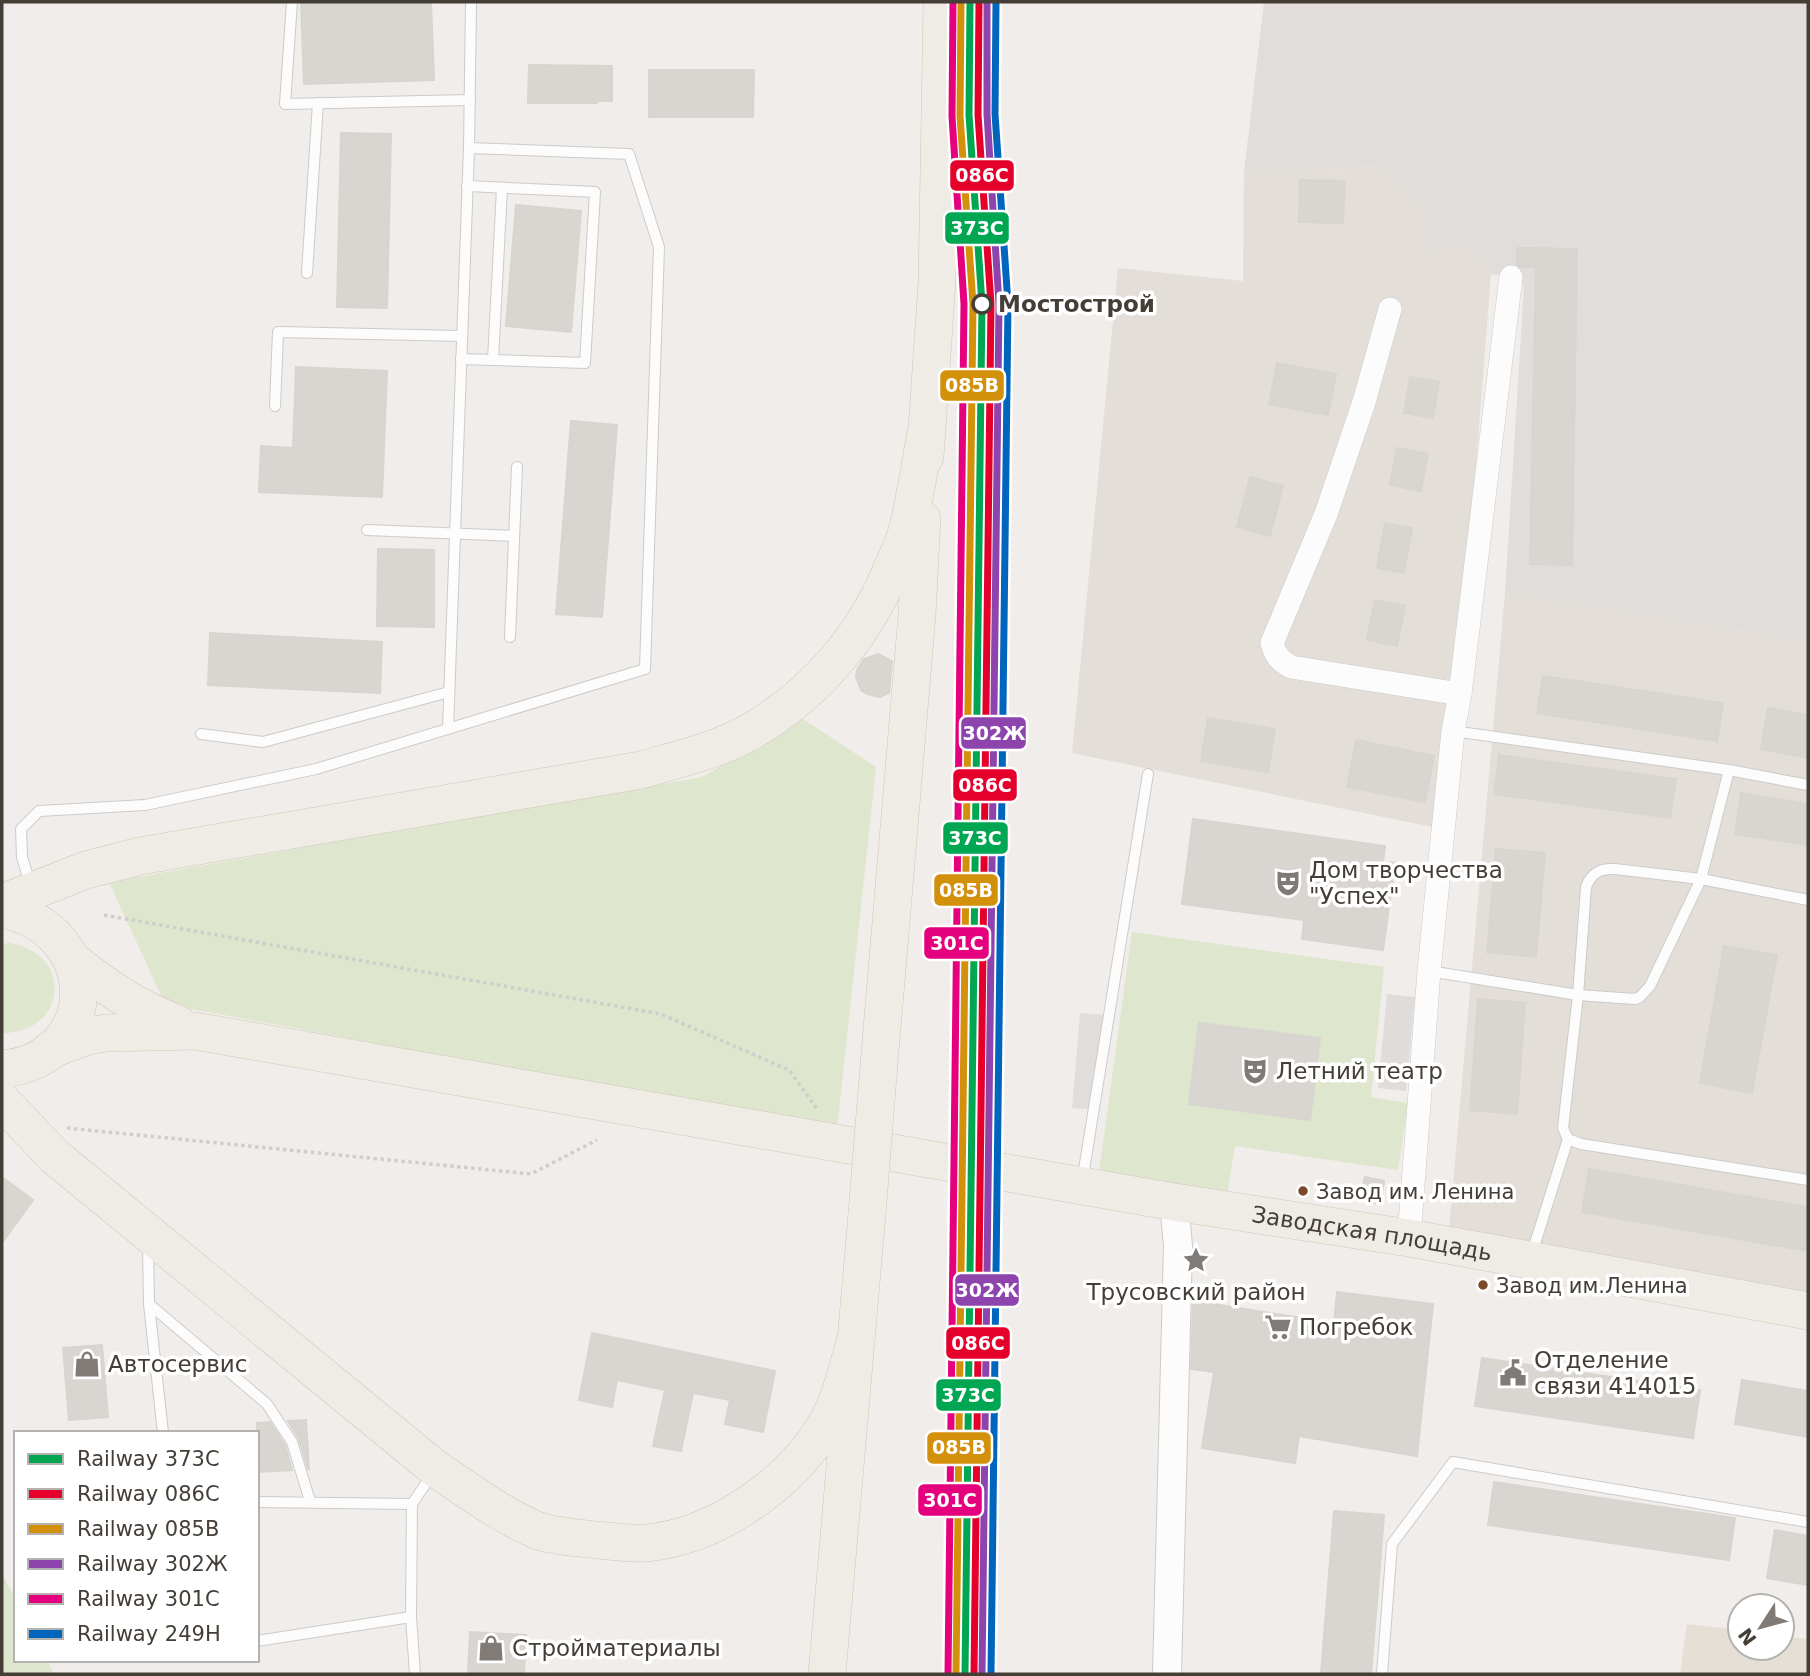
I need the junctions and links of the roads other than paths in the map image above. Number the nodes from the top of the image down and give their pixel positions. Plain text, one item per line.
1 (292, 2) edge
2 (471, 2) edge
3 (942, 2) edge
4 (470, 100) junction
5 (318, 103) junction
6 (469, 148) junction
7 (467, 186) junction
8 (502, 188) junction
9 (307, 273) dead end
10 (1511, 276) dead end
11 (1390, 309) dead end
12 (462, 336) junction
13 (461, 359) junction
14 (493, 360) junction
15 (275, 406) dead end
16 (926, 432) junction
17 (517, 467) dead end
18 (367, 530) dead end
19 (455, 533) junction
20 (514, 536) junction
21 (510, 637) dead end
22 (449, 692) junction
23 (1460, 694) junction
24 (448, 729) junction
25 (1454, 731) junction
26 (201, 734) dead end
27 (1729, 770) junction
28 (1148, 775) dead end
29 (1808, 785) edge
30 (1701, 879) junction
31 (17, 897) edge
32 (1808, 900) edge
33 (2, 909) edge
34 (71, 959) junction
35 (1429, 971) junction
36 (1578, 995) junction
37 (195, 1031) junction
38 (50, 1050) junction
39 (2, 1069) edge
40 (12, 1113) edge
41 (1568, 1139) junction
42 (1808, 1180) edge
43 (1082, 1184) junction
44 (1174, 1202) junction
45 (148, 1234) junction
46 (1409, 1238) junction
47 (1530, 1259) junction
48 (149, 1304) junction
49 (1808, 1311) edge
50 (856, 1338) junction
51 (163, 1431) edge
52 (436, 1469) junction
53 (310, 1501) junction
54 (259, 1502) edge
55 (412, 1504) junction
56 (1808, 1522) edge
57 (411, 1617) junction
58 (259, 1640) edge
59 (415, 1674) edge
60 (827, 1674) edge
61 (1167, 1674) edge
62 (1382, 1674) edge

1 - 5 lane
2 - 4 lane
3 - 16 main road
4 - 5 lane
4 - 6 lane
5 - 9 lane
6 - 7 lane
6 - 24 lane
7 - 8 lane
7 - 12 lane
8 - 14 lane
8 - 14 lane
10 - 23 street
11 - 23 street
12 - 13 lane
12 - 15 lane
13 - 14 lane
13 - 19 lane
16 - 31 main road
16 - 50 main road, bridge
17 - 20 lane
18 - 19 lane
19 - 20 lane
19 - 22 lane
20 - 21 lane
22 - 24 lane
22 - 26 lane
23 - 25 street
24 - 31 lane
25 - 27 lane
25 - 35 street
27 - 29 lane
27 - 30 lane
28 - 43 lane
30 - 32 lane
30 - 36 lane
30 - 36 lane
33 - 34 main road
34 - 37 main road
34 - 38 main road
35 - 36 lane
35 - 46 street
36 - 41 lane
37 - 38 main road
37 - 43 main road, Заводская площадь
38 - 39 main road
40 - 45 main road
41 - 42 lane
41 - 47 lane
43 - 44 main road, Заводская площадь
44 - 46 main road, Заводская площадь
44 - 61 street
45 - 48 lane
45 - 52 main road
46 - 47 main road, Заводская площадь
47 - 49 main road, Заводская площадь
48 - 51 lane
48 - 53 lane
50 - 52 main road
50 - 60 main road
52 - 55 lane
53 - 54 lane
53 - 55 lane
55 - 57 lane
56 - 62 lane
57 - 58 lane
57 - 59 lane

